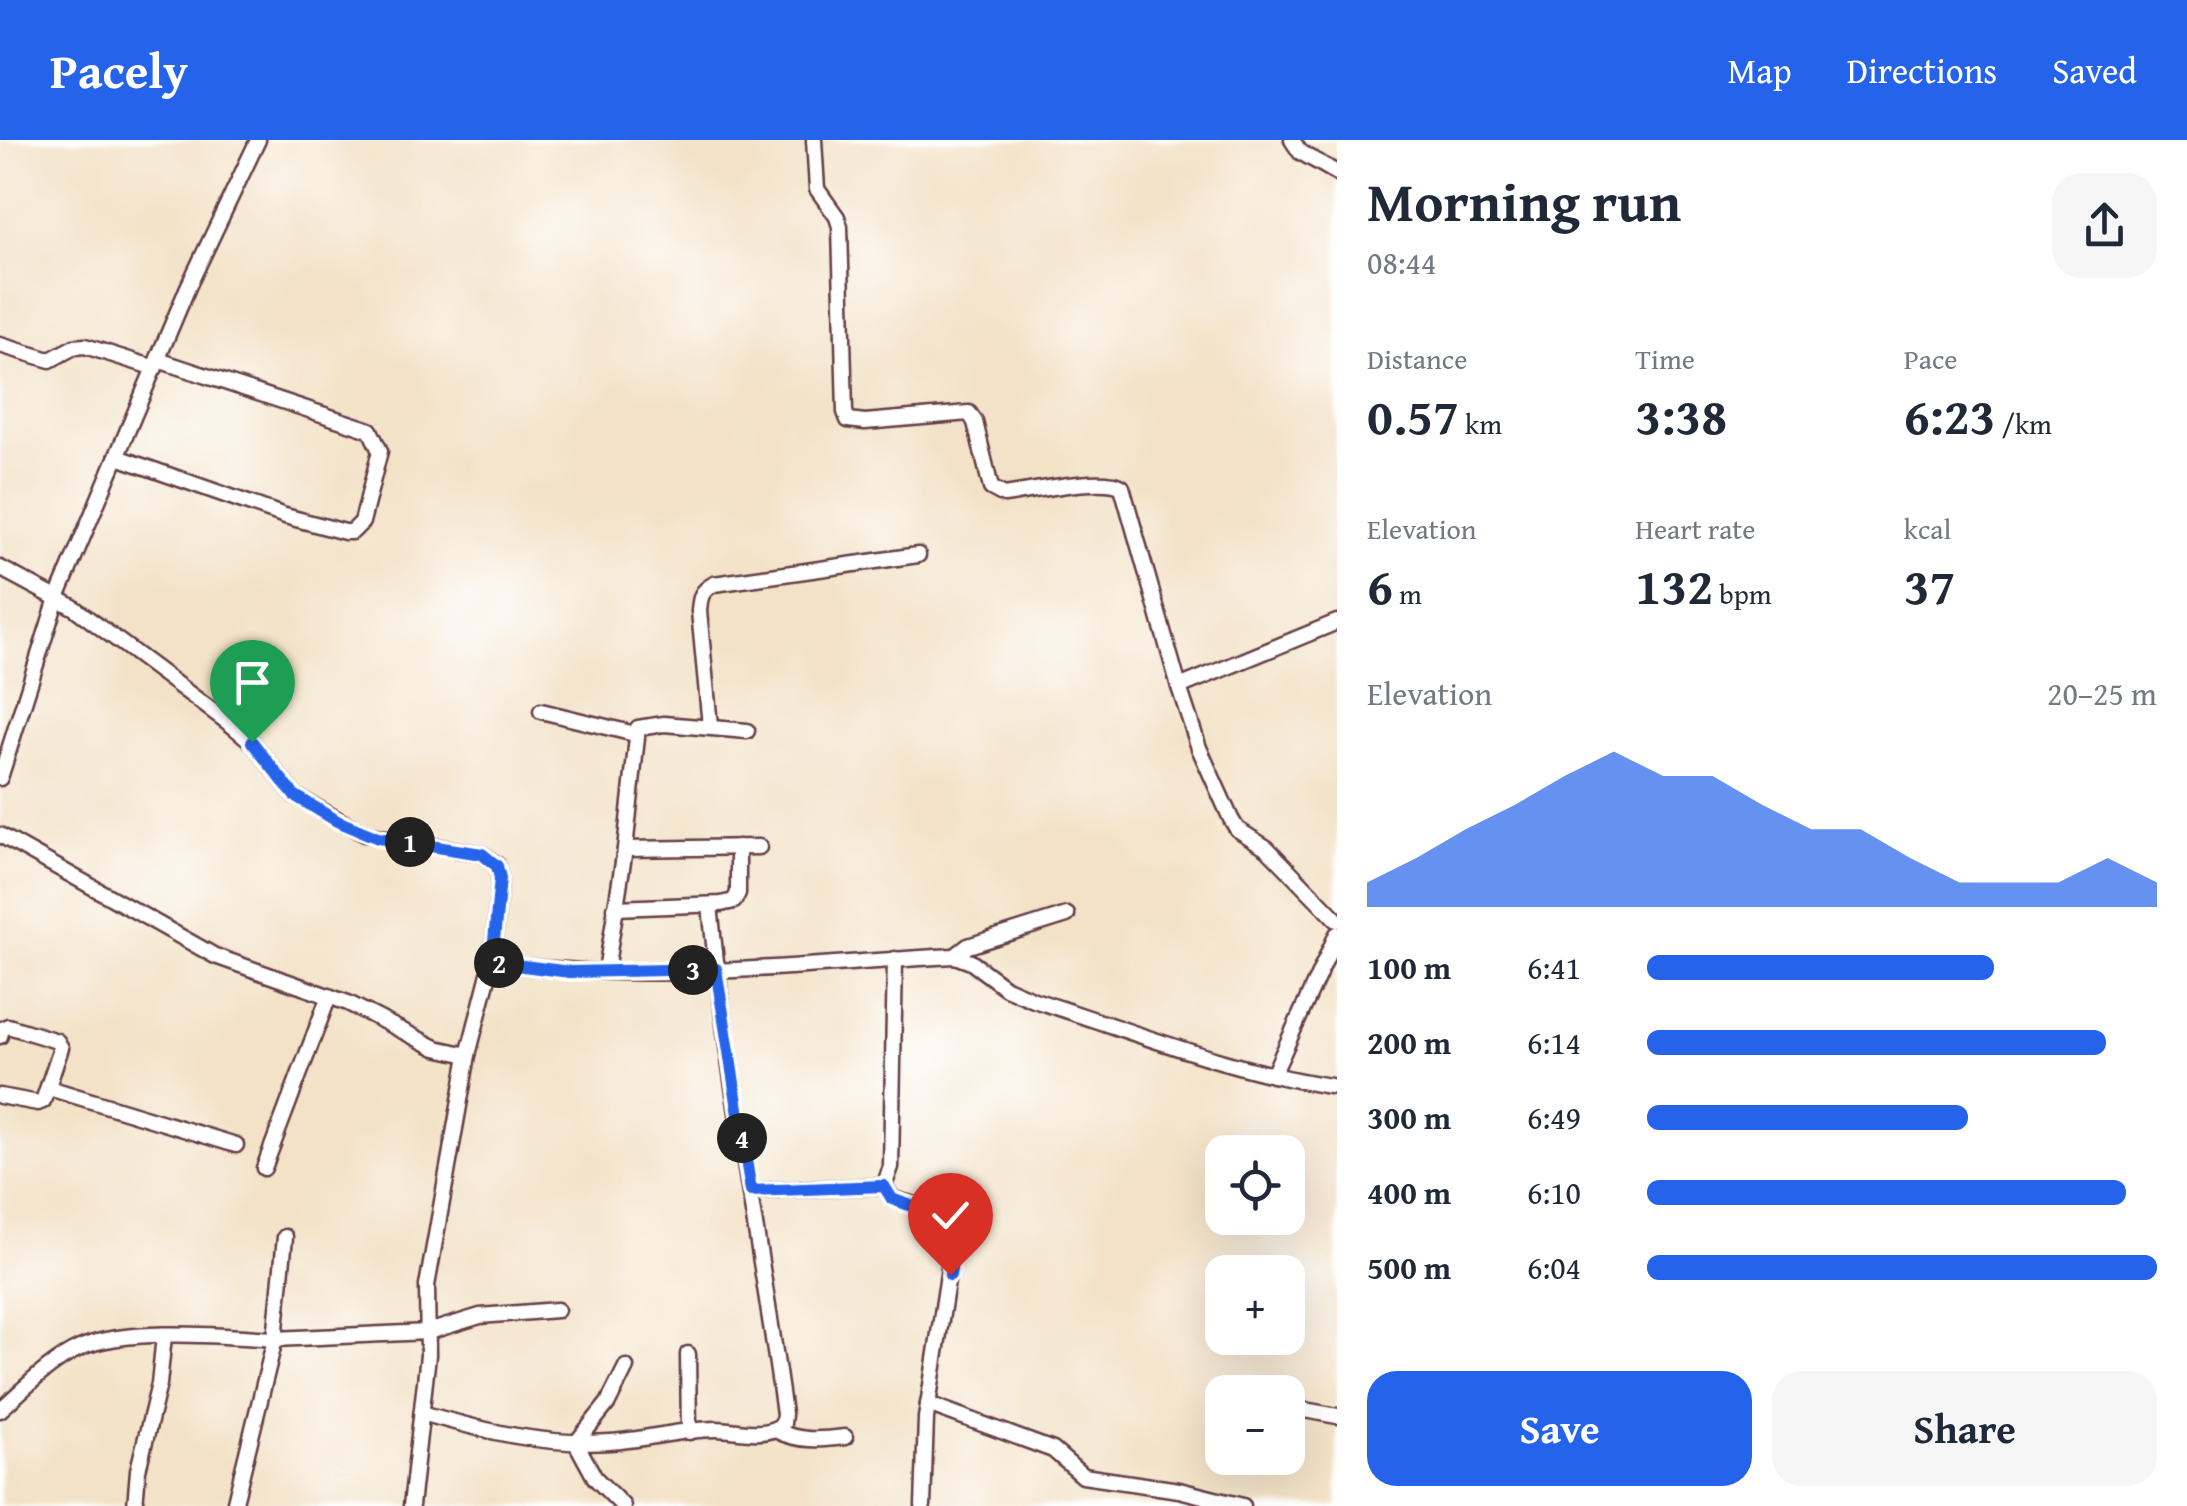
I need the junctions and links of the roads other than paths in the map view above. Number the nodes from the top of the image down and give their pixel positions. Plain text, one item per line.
1 (258, 140) edge
2 (814, 140) edge
3 (1292, 140) edge
4 (1337, 173) edge
5 (0, 345) edge
6 (157, 364) junction
7 (117, 457) junction
8 (918, 554) dead end
9 (0, 568) edge
10 (58, 598) junction
11 (1337, 622) edge
12 (1179, 687) junction
13 (542, 710) dead end
14 (710, 726) junction
15 (747, 731) dead end
16 (636, 734) junction
17 (0, 778) edge
18 (0, 835) edge
19 (738, 847) junction
20 (759, 847) dead end
21 (625, 849) junction
22 (710, 905) junction
23 (615, 908) junction
24 (1067, 914) dead end
25 (1337, 920) edge
26 (1337, 934) edge
27 (955, 956) junction
28 (896, 959) junction
29 (492, 962) junction
30 (716, 969) junction
31 (606, 971) junction
32 (329, 996) junction
33 (0, 1036) edge
34 (468, 1055) junction
35 (1273, 1075) junction
36 (1337, 1087) edge
37 (48, 1088) junction
38 (0, 1096) edge
39 (236, 1146) dead end
40 (264, 1168) dead end
41 (884, 1186) junction
42 (751, 1191) junction
43 (286, 1237) dead end
44 (557, 1310) dead end
45 (428, 1332) junction
46 (164, 1336) junction
47 (275, 1339) junction
48 (688, 1354) dead end
49 (626, 1367) dead end
50 (928, 1404) junction
51 (0, 1410) edge
52 (1305, 1411) edge
53 (422, 1413) junction
54 (1337, 1416) edge
55 (776, 1430) junction
56 (690, 1432) junction
57 (845, 1437) dead end
58 (576, 1443) junction
59 (1204, 1501) edge
60 (135, 1506) edge
61 (234, 1506) edge
62 (411, 1506) edge
63 (623, 1506) edge
64 (923, 1506) edge
65 (1242, 1506) edge

1 - 6 street
2 - 12 street
3 - 4 street
5 - 6 street
6 - 7 street
6 - 7 street
7 - 10 street
8 - 14 street
9 - 10 street
10 - 17 street
10 - 29 street
11 - 12 street
12 - 25 street
13 - 16 street
14 - 15 street
14 - 16 street
16 - 21 street
18 - 32 street
19 - 20 street
19 - 21 street
19 - 22 street
21 - 23 street
22 - 23 street
22 - 30 street
23 - 31 street
24 - 27 street
26 - 35 street
27 - 28 street
27 - 35 street
28 - 30 street
28 - 41 street
29 - 31 street
29 - 34 street
30 - 31 street
30 - 42 street
32 - 34 street
32 - 40 street
33 - 37 street
34 - 45 street
35 - 36 street
37 - 38 street
37 - 39 street
41 - 42 street
41 - 50 street
42 - 55 street
43 - 47 street
44 - 45 street
45 - 47 street
45 - 53 street
46 - 47 street
46 - 51 street
46 - 60 street
47 - 61 street
48 - 56 street
49 - 58 street
50 - 59 street
50 - 64 street
52 - 54 street
53 - 58 street
53 - 62 street
55 - 56 street
55 - 57 street
56 - 58 street
58 - 63 street
59 - 65 street

